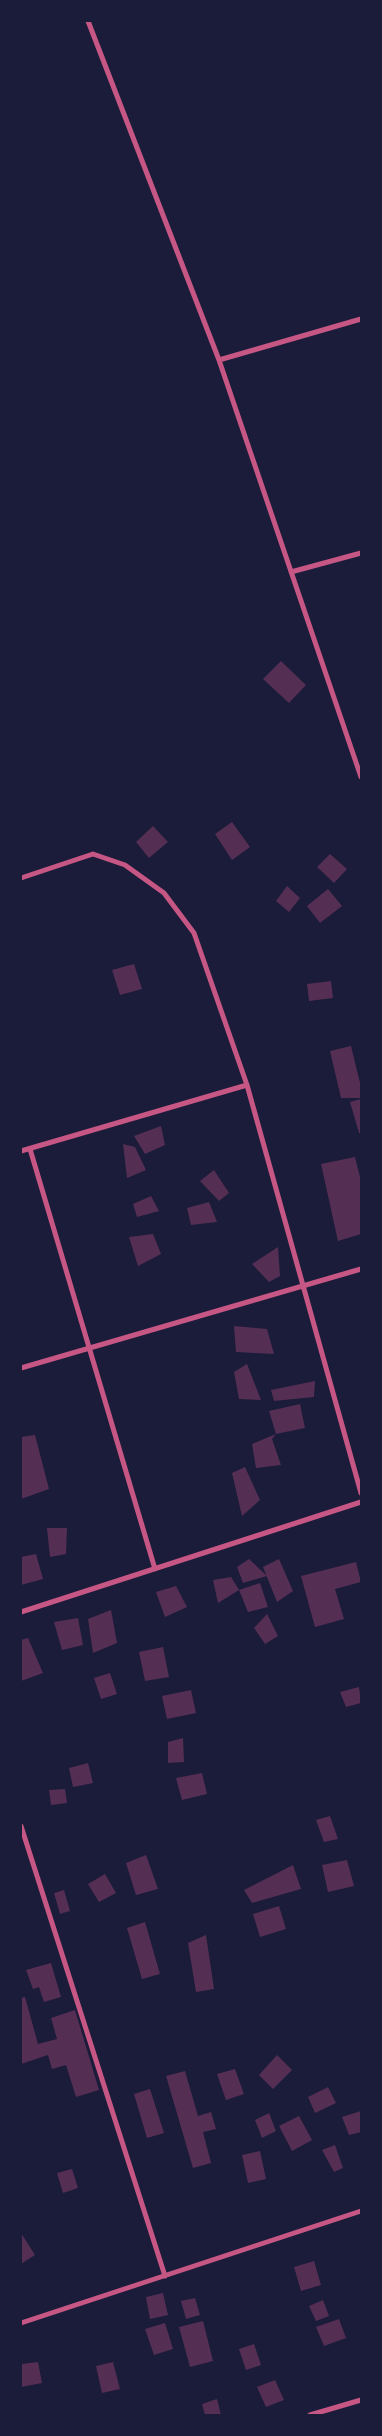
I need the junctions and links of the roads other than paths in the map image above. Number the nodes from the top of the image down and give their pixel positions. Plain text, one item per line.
1 (88, 21) edge
2 (361, 319) edge
3 (219, 360) junction
4 (361, 553) edge
5 (291, 572) junction
6 (361, 777) edge
7 (21, 878) edge
8 (247, 1085) junction
9 (30, 1149) junction
10 (21, 1152) edge
11 (361, 1269) edge
12 (304, 1287) junction
13 (89, 1348) junction
14 (21, 1368) edge
15 (361, 1492) edge
16 (361, 1502) edge
17 (155, 1569) junction
18 (21, 1612) edge
19 (21, 1826) edge
20 (361, 2211) edge
21 (165, 2276) junction
22 (21, 2323) edge
23 (361, 2400) edge
24 (310, 2415) edge

1 - 3 street
2 - 3 street
3 - 5 street
4 - 5 street
5 - 6 street
7 - 8 street
8 - 9 street
8 - 12 street
9 - 10 street
9 - 13 street
11 - 12 street
12 - 13 street
12 - 15 street
13 - 14 street
13 - 17 street
16 - 17 street
17 - 18 street
19 - 21 street
20 - 21 street
21 - 22 street
23 - 24 street

